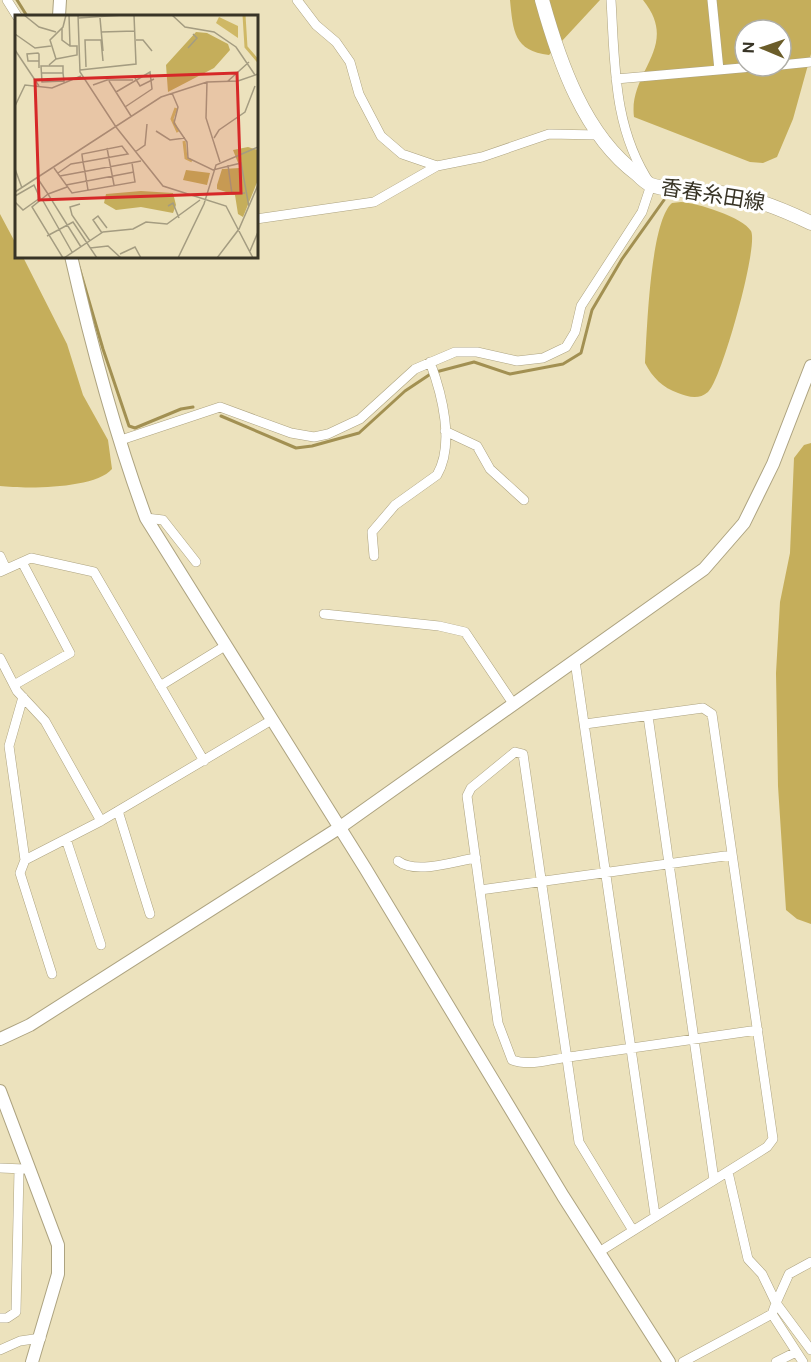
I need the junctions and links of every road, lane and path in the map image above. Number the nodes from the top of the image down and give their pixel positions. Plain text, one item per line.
1 (8, 0) edge
2 (60, 0) edge
3 (297, 0) edge
4 (542, 0) edge
5 (611, 0) edge
6 (712, 0) edge
7 (16, 15) edge
8 (59, 15) edge
9 (811, 62) edge
10 (793, 63) edge
11 (733, 69) edge
12 (719, 70) junction
13 (616, 79) junction
14 (598, 135) junction
15 (437, 166) junction
16 (651, 185) junction
17 (258, 219) edge
18 (811, 223) edge
19 (71, 258) edge
20 (430, 362) junction
21 (811, 366) edge
22 (445, 431) junction
23 (121, 440) junction
24 (524, 500) dead end
25 (146, 518) junction
26 (0, 556) edge
27 (374, 556) dead end
28 (22, 562) junction
29 (196, 562) dead end
30 (3, 571) edge
31 (324, 614) dead end
32 (225, 646) junction
33 (0, 658) edge
34 (575, 661) junction
35 (14, 685) junction
36 (160, 686) junction
37 (22, 697) junction
38 (514, 705) junction
39 (648, 716) junction
40 (270, 721) junction
41 (585, 724) junction
42 (204, 761) junction
43 (118, 811) junction
44 (101, 821) junction
45 (339, 828) junction
46 (66, 839) junction
47 (732, 855) junction
48 (476, 858) junction
49 (25, 860) junction
50 (398, 861) dead end
51 (669, 864) junction
52 (606, 873) junction
53 (542, 882) junction
54 (480, 890) junction
55 (150, 915) dead end
56 (101, 945) dead end
57 (52, 975) dead end
58 (758, 1030) junction
59 (0, 1039) edge
60 (695, 1039) junction
61 (631, 1048) junction
62 (565, 1057) junction
63 (0, 1091) edge
64 (0, 1168) edge
65 (24, 1169) junction
66 (728, 1172) junction
67 (714, 1180) junction
68 (655, 1215) junction
69 (632, 1229) junction
70 (599, 1252) junction
71 (811, 1262) edge
72 (776, 1303) junction
73 (772, 1314) junction
74 (0, 1318) edge
75 (41, 1338) junction
76 (809, 1344) edge
77 (0, 1350) edge
78 (796, 1352) junction
79 (32, 1362) edge
80 (669, 1362) edge
81 (683, 1362) edge
82 (776, 1362) edge
83 (803, 1362) edge

1 - 7 street
2 - 8 street
3 - 15 street
4 - 14 main road, 香春糸田線
5 - 13 street
6 - 12 street
9 - 10 street
11 - 12 street
12 - 13 street
13 - 16 street
14 - 15 street
14 - 16 main road, 香春糸田線
15 - 17 street
16 - 18 main road, 香春糸田線
16 - 20 street
19 - 23 street
20 - 22 street
20 - 23 street
21 - 34 street
22 - 24 street
22 - 27 street
23 - 25 street
25 - 29 street
25 - 32 street
26 - 30 street
28 - 30 street
28 - 35 street
28 - 36 street
31 - 38 street
32 - 36 street
32 - 40 street
33 - 35 street
34 - 38 street
34 - 41 street
35 - 37 street
36 - 42 street
37 - 44 street
37 - 49 street
38 - 45 street
39 - 41 street
39 - 47 street
39 - 51 street
40 - 42 street
40 - 45 street
41 - 52 street
42 - 43 street
43 - 44 street
43 - 55 street
44 - 46 street
45 - 59 street
45 - 70 street
46 - 49 street
46 - 56 street
47 - 51 street
47 - 58 street
48 - 50 street
48 - 53 street
48 - 54 street
49 - 57 street
51 - 52 street
51 - 60 street
52 - 53 street
52 - 61 street
53 - 54 street
53 - 62 street
54 - 62 street
58 - 60 street
58 - 66 street
60 - 61 street
60 - 67 street
61 - 62 street
61 - 68 street
62 - 69 street
63 - 65 street
64 - 65 street
65 - 74 street
65 - 75 street
66 - 67 street
66 - 72 street
67 - 68 street
68 - 69 street
69 - 70 street
70 - 80 street
71 - 72 street
72 - 73 street
72 - 76 street
73 - 78 street
73 - 81 street
75 - 77 street
75 - 79 street
78 - 82 street
78 - 83 street

